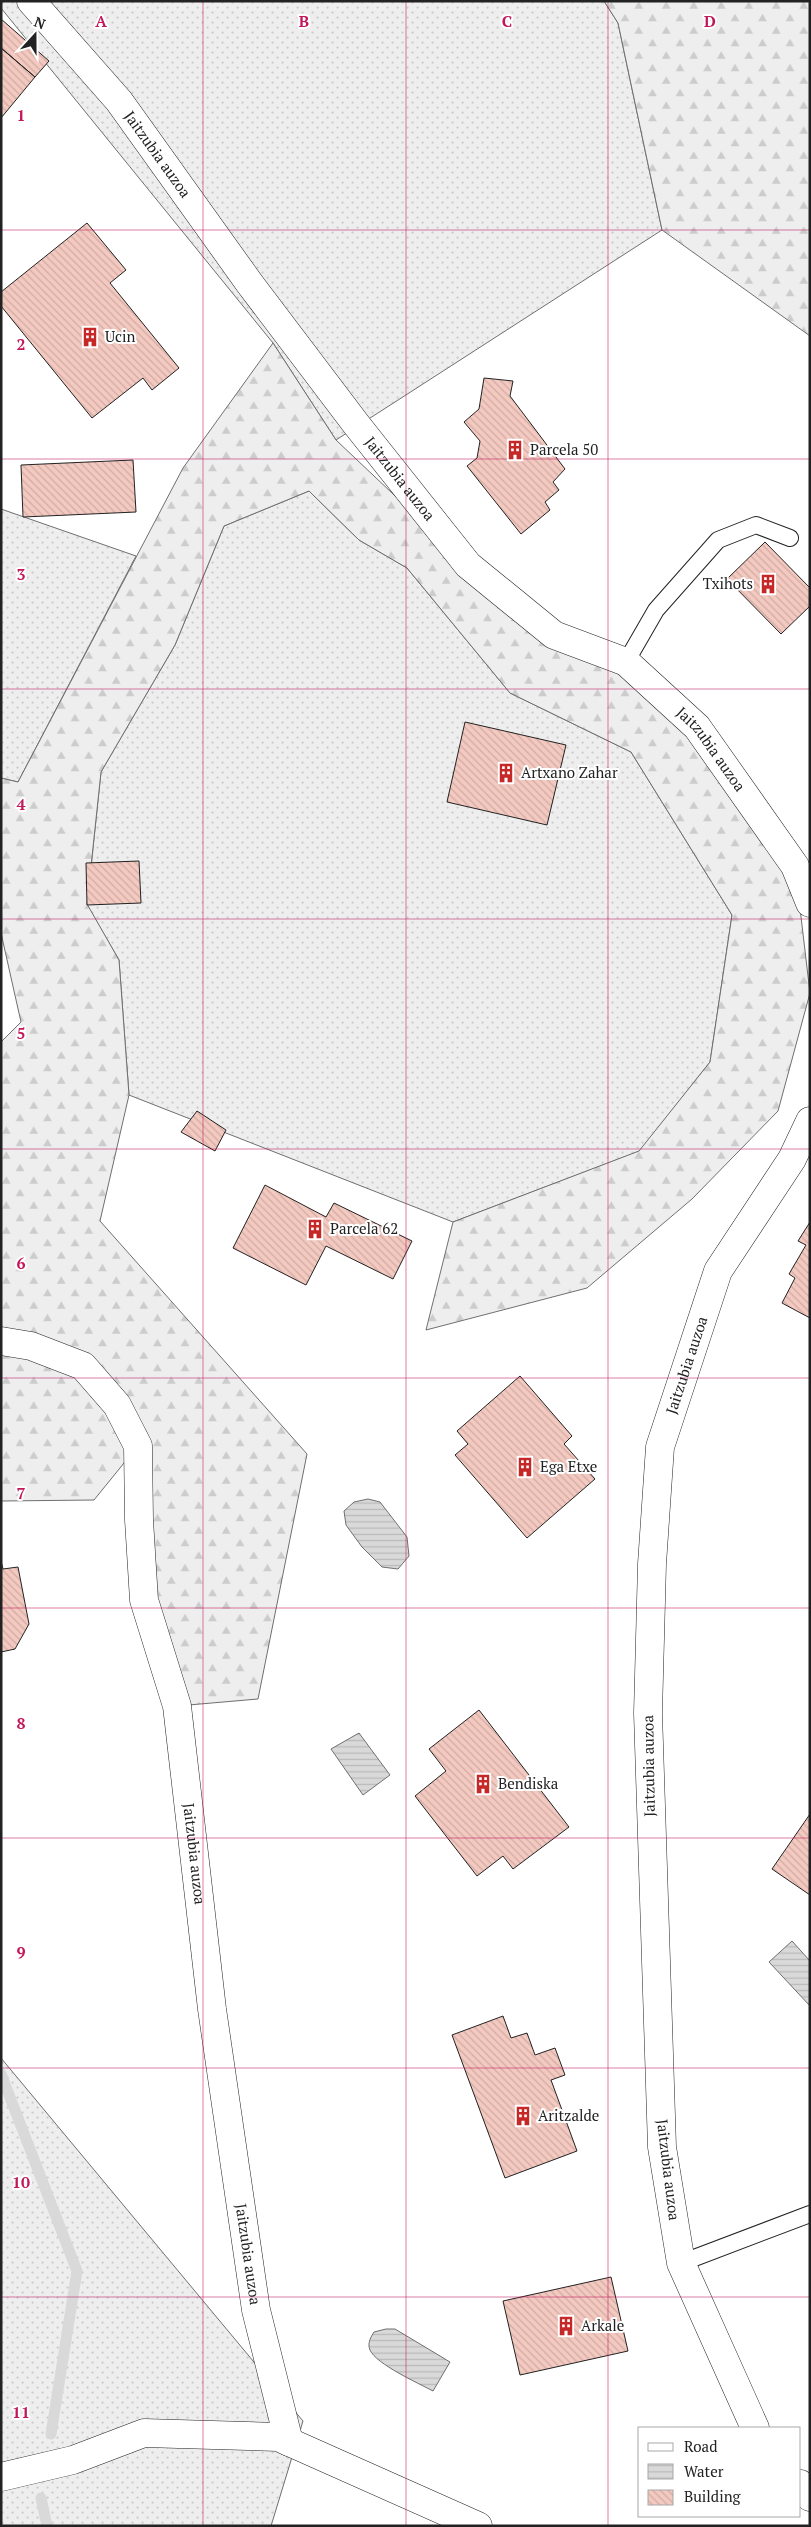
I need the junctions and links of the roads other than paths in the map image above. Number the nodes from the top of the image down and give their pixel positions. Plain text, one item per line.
1 (31, 1) edge
2 (790, 538) dead end
3 (626, 662) junction
4 (810, 903) edge
5 (810, 1122) edge
6 (1, 1341) edge
7 (810, 2214) edge
8 (681, 2263) junction
9 (755, 2427) edge
10 (288, 2442) junction
11 (1, 2477) edge
12 (801, 2485) edge
13 (810, 2497) edge
14 (478, 2526) edge

1 - 3 street, Jaitzubia auzoa
2 - 3 lane
3 - 4 street, Jaitzubia auzoa
5 - 8 street, Jaitzubia auzoa
6 - 10 street, Jaitzubia auzoa
7 - 8 lane
8 - 9 street, Jaitzubia auzoa
10 - 11 street
10 - 14 street
12 - 13 street

